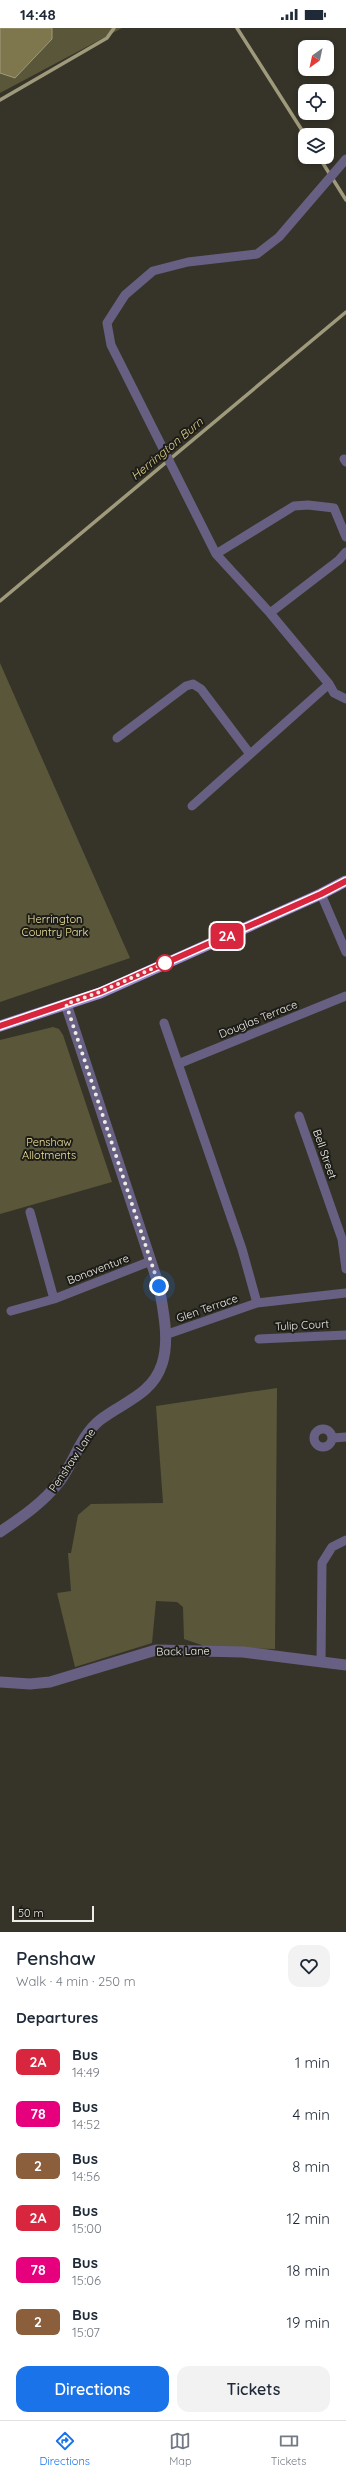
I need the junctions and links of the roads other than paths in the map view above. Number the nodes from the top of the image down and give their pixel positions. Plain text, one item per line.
1 (346, 159) edge
2 (346, 537) edge
3 (346, 552) edge
4 (216, 554) junction
5 (270, 613) junction
6 (329, 684) junction
7 (346, 699) edge
8 (117, 738) dead end
9 (250, 754) junction
10 (192, 806) dead end
11 (346, 881) edge
12 (321, 894) junction
13 (346, 952) edge
14 (346, 996) edge
15 (66, 1004) junction
16 (164, 1023) dead end
17 (0, 1026) edge
18 (178, 1064) junction
19 (299, 1116) dead end
20 (30, 1212) dead end
21 (151, 1261) junction
22 (346, 1269) edge
23 (342, 1293) edge
24 (54, 1299) junction
25 (257, 1303) junction
26 (11, 1311) dead end
27 (165, 1335) junction
28 (346, 1335) edge
29 (259, 1339) dead end
30 (346, 1437) edge
31 (333, 1438) dead end
32 (0, 1532) edge
33 (346, 1540) edge
34 (320, 1662) junction
35 (346, 1665) edge
36 (0, 1682) edge

1 - 4 street
2 - 4 street
3 - 5 street
4 - 5 street
5 - 6 street
6 - 7 street
6 - 9 street
8 - 9 street
9 - 10 street
11 - 12 main road
12 - 13 street
12 - 15 main road
14 - 18 street, Douglas Terrace
15 - 17 main road
15 - 21 street, Penshaw Lane
16 - 18 street
18 - 25 street
19 - 22 street, Bell Street
20 - 24 street
21 - 24 street, Bonaventure
21 - 27 street, Penshaw Lane
23 - 25 street, Glen Terrace
24 - 26 street, Bonaventure
25 - 27 street, Glen Terrace
27 - 32 street, Penshaw Lane
28 - 29 street, Tulip Court
30 - 31 street
33 - 34 street
34 - 35 street, Back Lane
34 - 36 street, Back Lane

